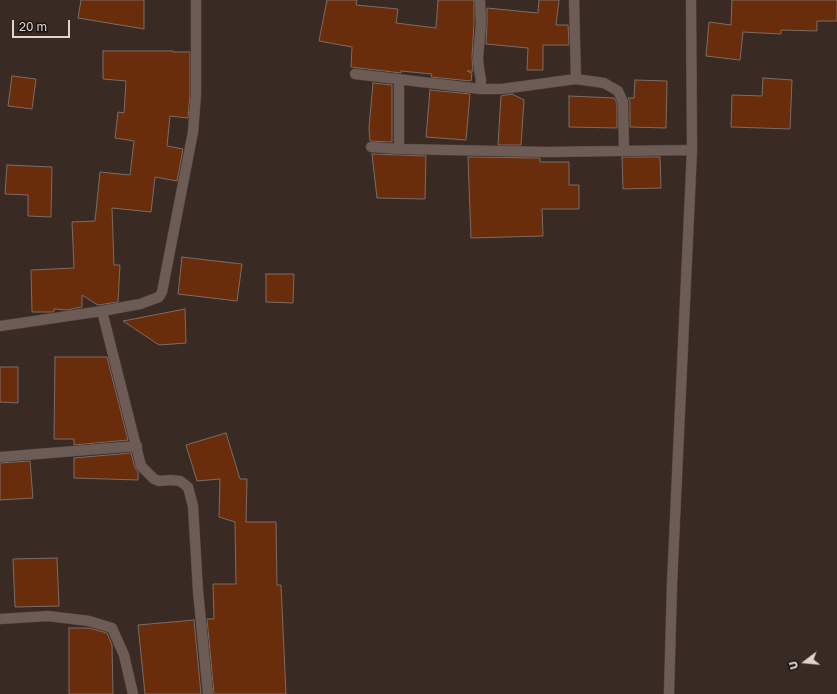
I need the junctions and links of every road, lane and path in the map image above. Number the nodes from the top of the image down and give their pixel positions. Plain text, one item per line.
1 (196, 0) edge
2 (480, 0) edge
3 (574, 0) edge
4 (691, 0) edge
5 (355, 74) dead end
6 (399, 79) junction
7 (576, 79) junction
8 (480, 89) junction
9 (371, 147) dead end
10 (398, 149) junction
11 (692, 150) junction
12 (624, 151) junction
13 (102, 311) junction
14 (0, 326) edge
15 (137, 446) junction
16 (0, 457) edge
17 (0, 620) edge
18 (133, 694) edge
19 (208, 694) edge
20 (669, 694) edge

1 - 13 street
2 - 8 street
3 - 7 street
4 - 11 street
5 - 6 street
6 - 8 street
6 - 10 street
7 - 8 street
7 - 12 street
9 - 10 street
10 - 12 street
11 - 12 street
11 - 20 street
13 - 14 street
13 - 15 street
15 - 16 street
15 - 19 street
17 - 18 street

